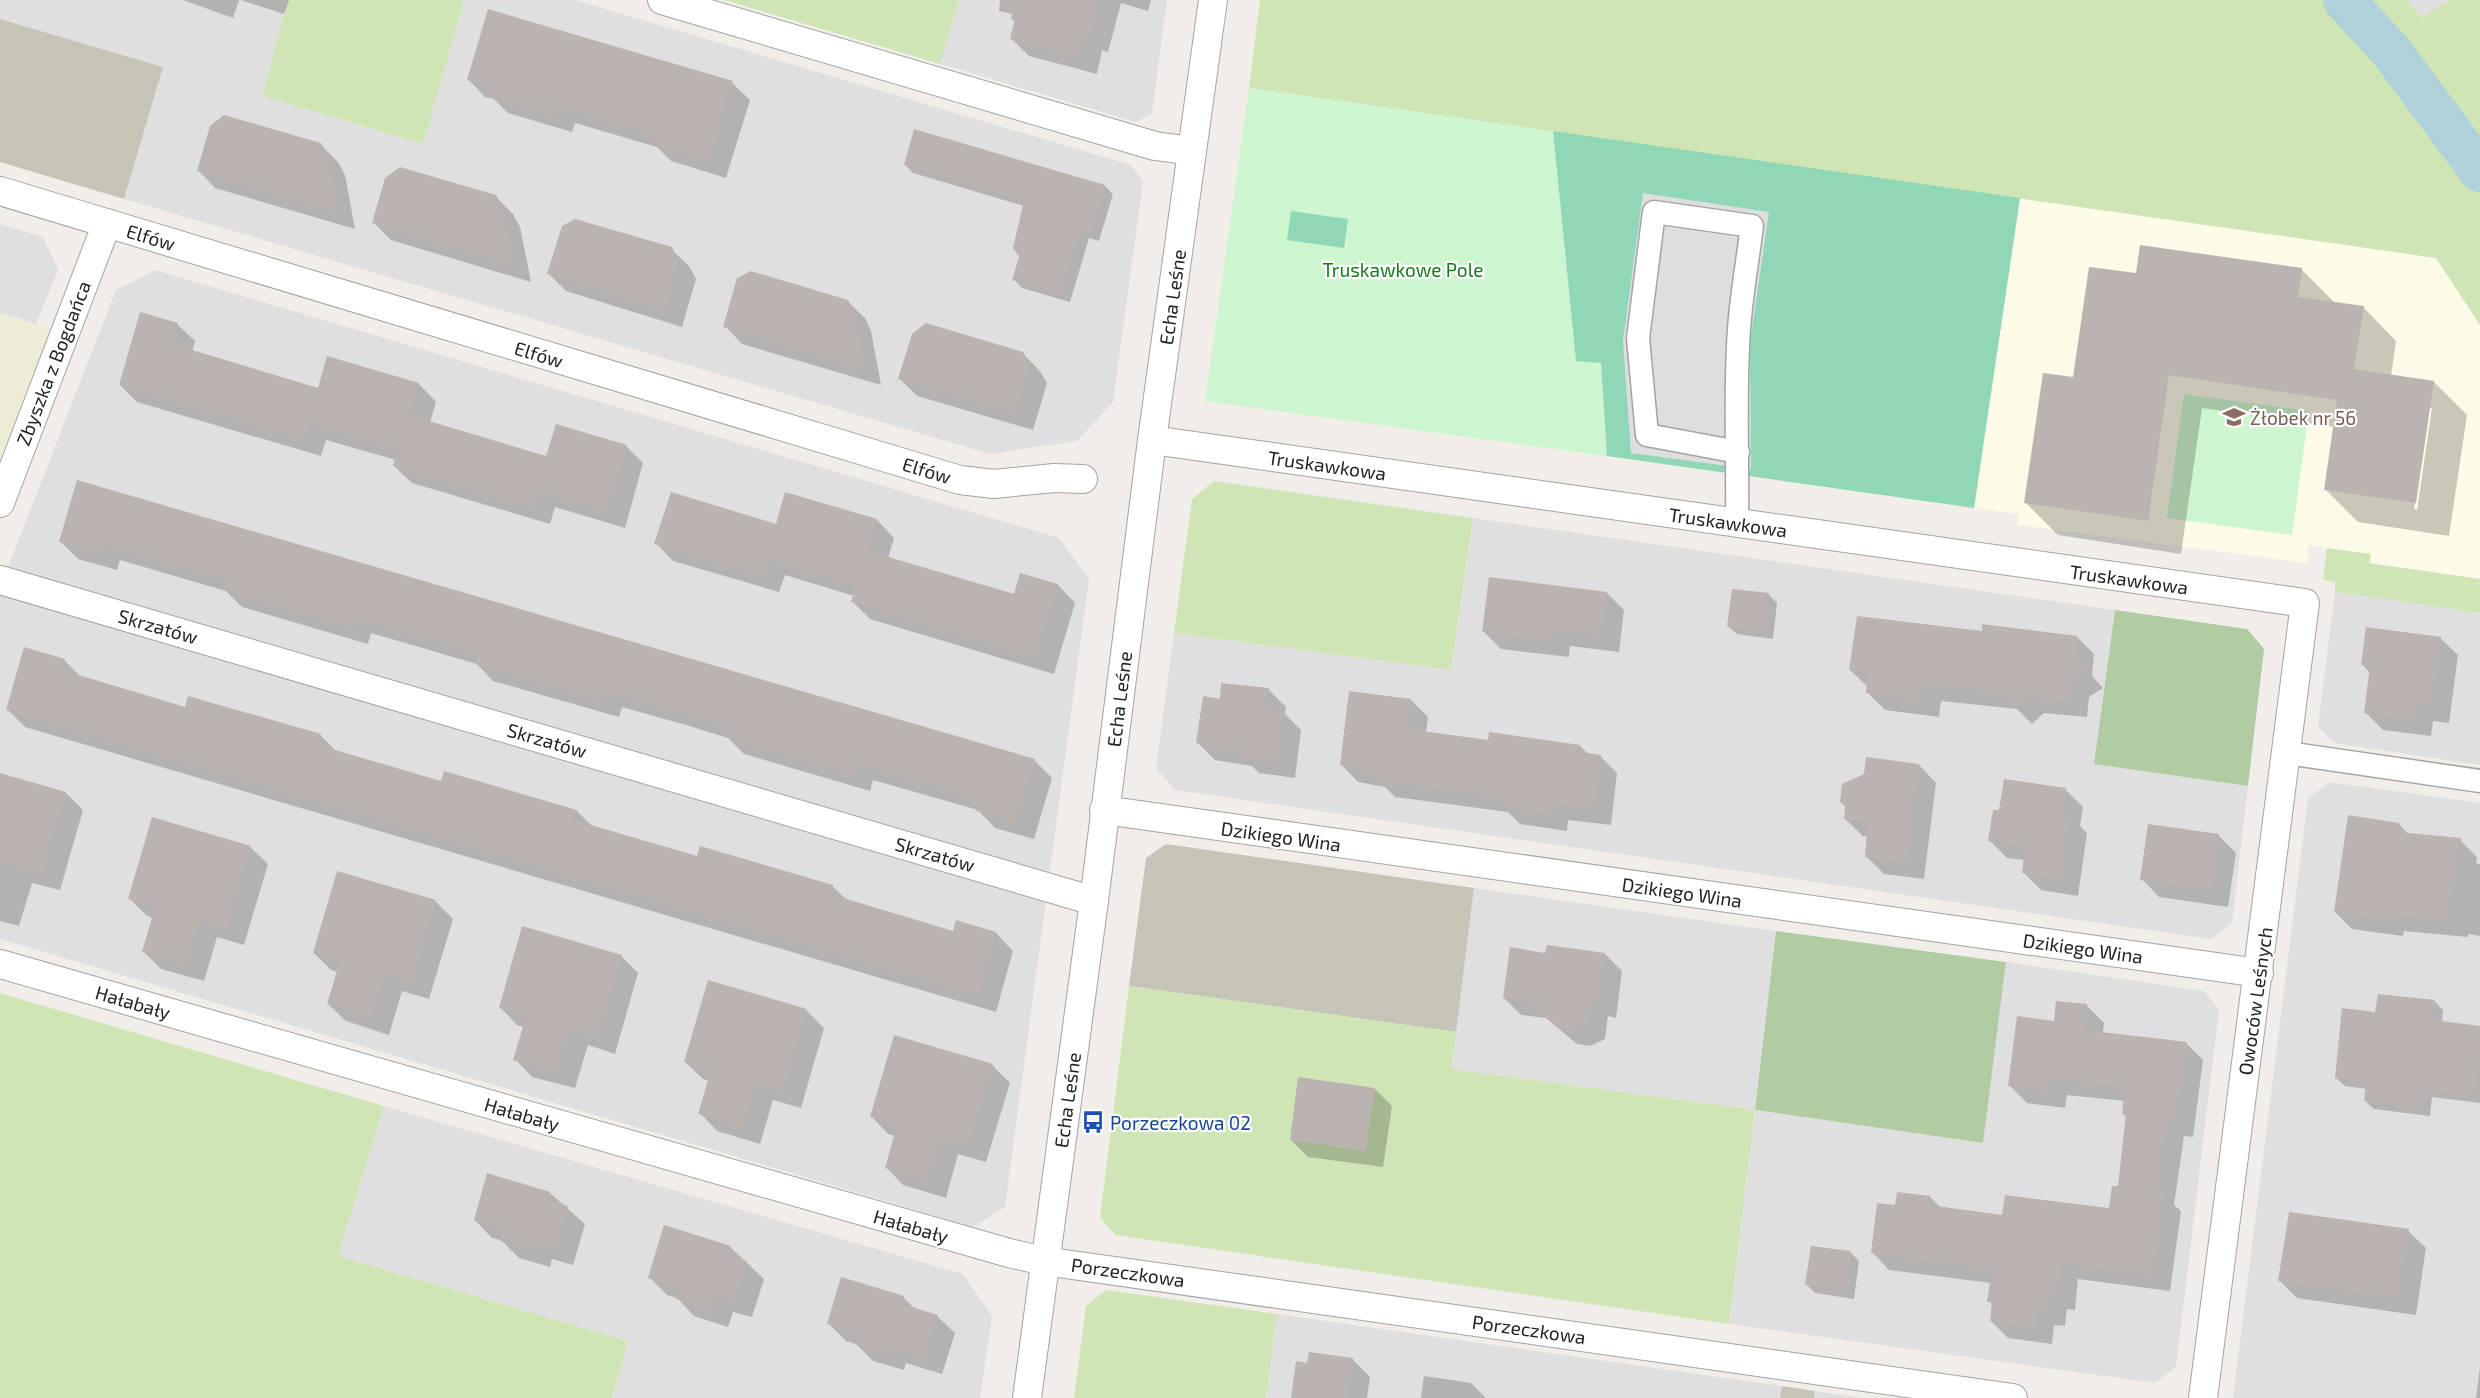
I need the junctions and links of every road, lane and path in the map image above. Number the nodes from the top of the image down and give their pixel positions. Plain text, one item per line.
1 (662, 0) edge
2 (1213, 0) edge
3 (1192, 151) junction
4 (0, 192) edge
5 (107, 223) junction
6 (1152, 440) junction
7 (1738, 452) junction
8 (1083, 479) dead end
9 (0, 503) edge
10 (1737, 523) junction
11 (0, 580) edge
12 (2305, 603) joint
13 (2287, 753) junction
14 (2480, 781) edge
15 (1104, 810) junction
16 (1094, 901) junction
17 (0, 964) edge
18 (2259, 973) junction
19 (1044, 1261) junction
20 (1027, 1398) edge
21 (2013, 1398) edge
22 (2203, 1398) edge

1 - 3 street
2 - 3 street, Echa Leśne
3 - 6 street, Echa Leśne
4 - 5 street, Elfów
5 - 8 street, Elfów
5 - 9 street, Zbyszka z Bogdańca
6 - 10 street, Truskawkowa
6 - 15 street, Echa Leśne
7 - 7 lane
7 - 10 lane
10 - 12 street, Truskawkowa
11 - 16 street, Skrzatów
12 - 13 street, Owoców Leśnych
13 - 14 lane
13 - 18 street, Owoców Leśnych
15 - 16 street, Echa Leśne
15 - 18 street, Dzikiego Wina
16 - 19 street, Echa Leśne
17 - 19 street, Hałabały
18 - 22 street, Owoców Leśnych
19 - 20 street, Echa Leśne
19 - 21 street, Porzeczkowa

